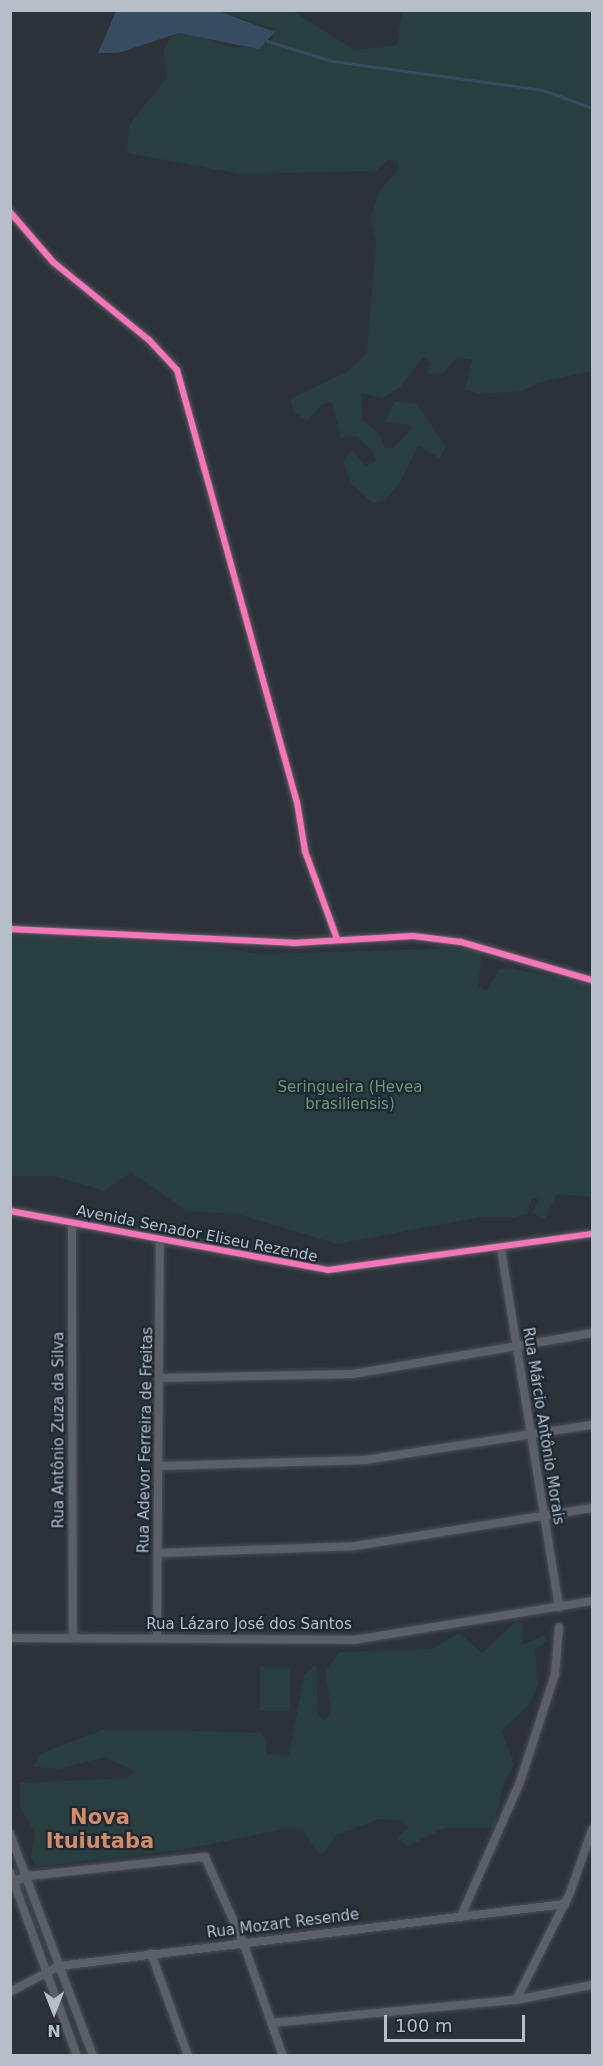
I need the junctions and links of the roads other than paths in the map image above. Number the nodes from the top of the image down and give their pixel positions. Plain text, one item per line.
1 (10, 212) edge
2 (10, 929) edge
3 (337, 939) junction
4 (592, 980) edge
5 (10, 1211) edge
6 (72, 1223) junction
7 (592, 1234) edge
8 (160, 1241) junction
9 (501, 1249) junction
10 (592, 1333) edge
11 (517, 1345) junction
12 (162, 1378) junction
13 (592, 1425) edge
14 (530, 1434) junction
15 (160, 1466) junction
16 (592, 1508) edge
17 (543, 1516) junction
18 (159, 1553) junction
19 (592, 1600) edge
20 (559, 1607) junction
21 (559, 1627) dead end
22 (10, 1638) edge
23 (73, 1638) junction
24 (157, 1638) junction
25 (592, 1830) edge
26 (10, 1834) edge
27 (27, 1876) junction
28 (12, 1879) edge
29 (565, 1904) junction
30 (461, 1916) junction
31 (243, 1942) junction
32 (151, 1953) junction
33 (59, 1966) junction
34 (46, 1971) junction
35 (592, 1985) edge
36 (10, 1992) edge
37 (516, 2000) junction
38 (271, 2023) junction
39 (77, 2055) edge
40 (93, 2055) edge
41 (188, 2055) edge
42 (283, 2055) edge

1 - 3 street
2 - 3 street
3 - 4 street
5 - 6 street, Avenida Senador Eliseu Rezende
6 - 8 street, Avenida Senador Eliseu Rezende
6 - 23 street, Rua Antônio Zuza da Silva
7 - 9 street, Avenida Senador Eliseu Rezende
8 - 9 street, Avenida Senador Eliseu Rezende
8 - 12 street, Rua Adevor Ferreira de Freitas
9 - 11 street, Rua Márcio Antônio Morais
10 - 11 street
11 - 12 street
11 - 14 street, Rua Márcio Antônio Morais
12 - 15 street, Rua Adevor Ferreira de Freitas
13 - 14 street
14 - 15 street
14 - 17 street, Rua Márcio Antônio Morais
15 - 18 street, Rua Adevor Ferreira de Freitas
16 - 17 street
17 - 18 street
17 - 20 street, Rua Márcio Antônio Morais
18 - 24 street, Rua Adevor Ferreira de Freitas
19 - 20 street, Rua Lázaro José dos Santos
20 - 24 street, Rua Lázaro José dos Santos
21 - 30 street
22 - 23 street, Rua Lázaro José dos Santos
23 - 24 street, Rua Lázaro José dos Santos
25 - 29 street
26 - 27 street
27 - 28 street
27 - 31 street
27 - 33 street
28 - 34 street
29 - 30 street, Rua Mozart Resende
29 - 37 street
30 - 31 street, Rua Mozart Resende
31 - 32 street, Rua Mozart Resende
31 - 38 street
32 - 33 street, Rua Mozart Resende
32 - 41 street
33 - 34 street, Rua Mozart Resende
33 - 40 street
34 - 36 street, Rua Mozart Resende
34 - 39 street
35 - 37 street
37 - 38 street
38 - 42 street

